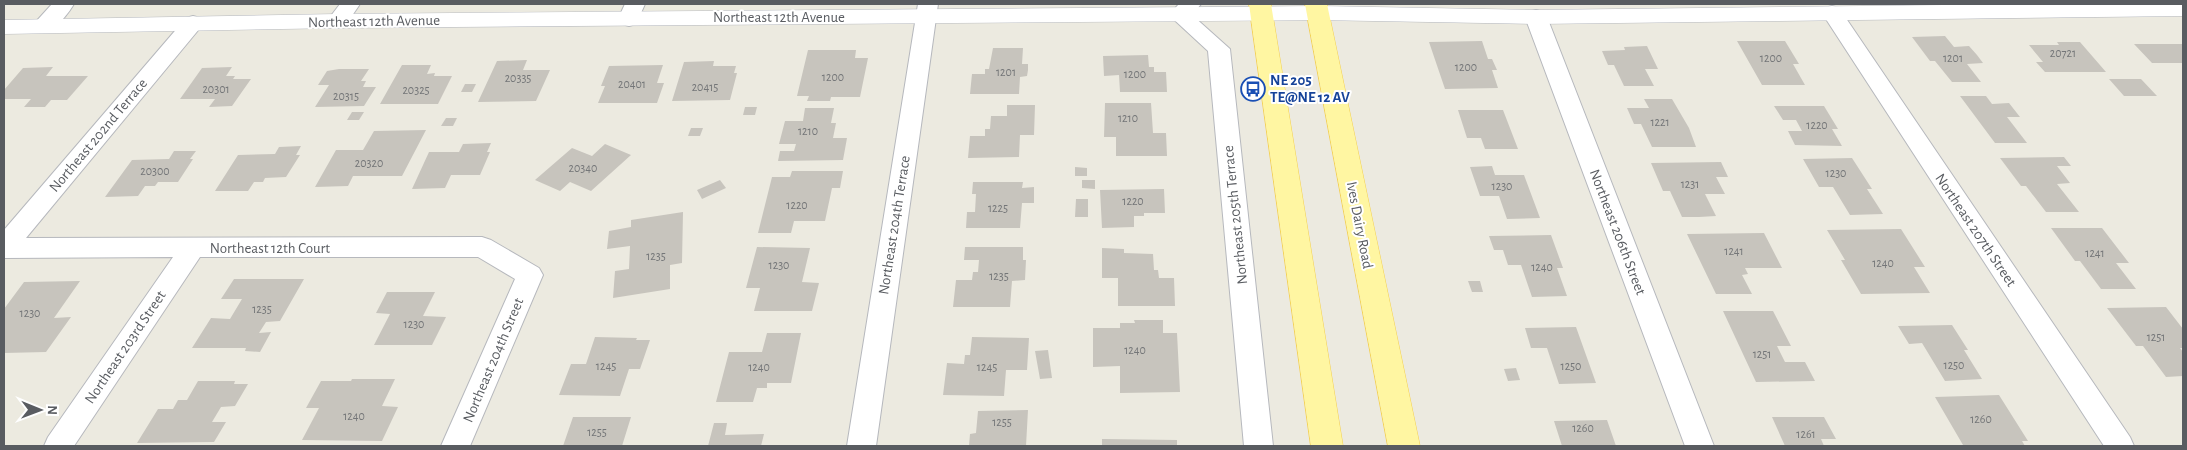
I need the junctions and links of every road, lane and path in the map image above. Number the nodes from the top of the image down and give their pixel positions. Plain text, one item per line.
1 (64, 4) edge
2 (1317, 8) edge
3 (1186, 9) edge
4 (1261, 9) edge
5 (2183, 9) edge
6 (927, 10) edge
7 (632, 11) edge
8 (344, 12) edge
9 (1832, 13) junction
10 (1536, 18) junction
11 (193, 23) junction
12 (43, 26) junction
13 (4, 27) edge
14 (4, 248) edge
15 (192, 248) junction
16 (530, 275) joint
17 (58, 446) edge
18 (456, 446) edge
19 (861, 446) edge
20 (1259, 446) edge
21 (1327, 446) edge
22 (1404, 446) edge
23 (1700, 446) edge
24 (2120, 446) edge

1 - 12 street
2 - 4 street, Northeast 12th Avenue
2 - 10 street, Northeast 12th Avenue
2 - 22 main road, Ives Dairy Road
3 - 4 street, Northeast 12th Avenue
3 - 6 street, Northeast 12th Avenue
3 - 20 street, Northeast 205th Terrace
4 - 21 main road
5 - 9 street, Northeast 12th Avenue
6 - 7 street, Northeast 12th Avenue
6 - 19 street, Northeast 204th Terrace
7 - 8 street, Northeast 12th Avenue
8 - 11 street, Northeast 12th Avenue
9 - 10 street, Northeast 12th Avenue
9 - 24 street, Northeast 207th Street
10 - 23 street, Northeast 206th Street
11 - 12 street, Northeast 12th Avenue
11 - 14 street, Northeast 202nd Terrace
12 - 13 street, Northeast 12th Avenue
14 - 15 street, Northeast 12th Court
15 - 16 street, Northeast 12th Court
15 - 17 street, Northeast 203rd Street
16 - 18 street, Northeast 204th Street

